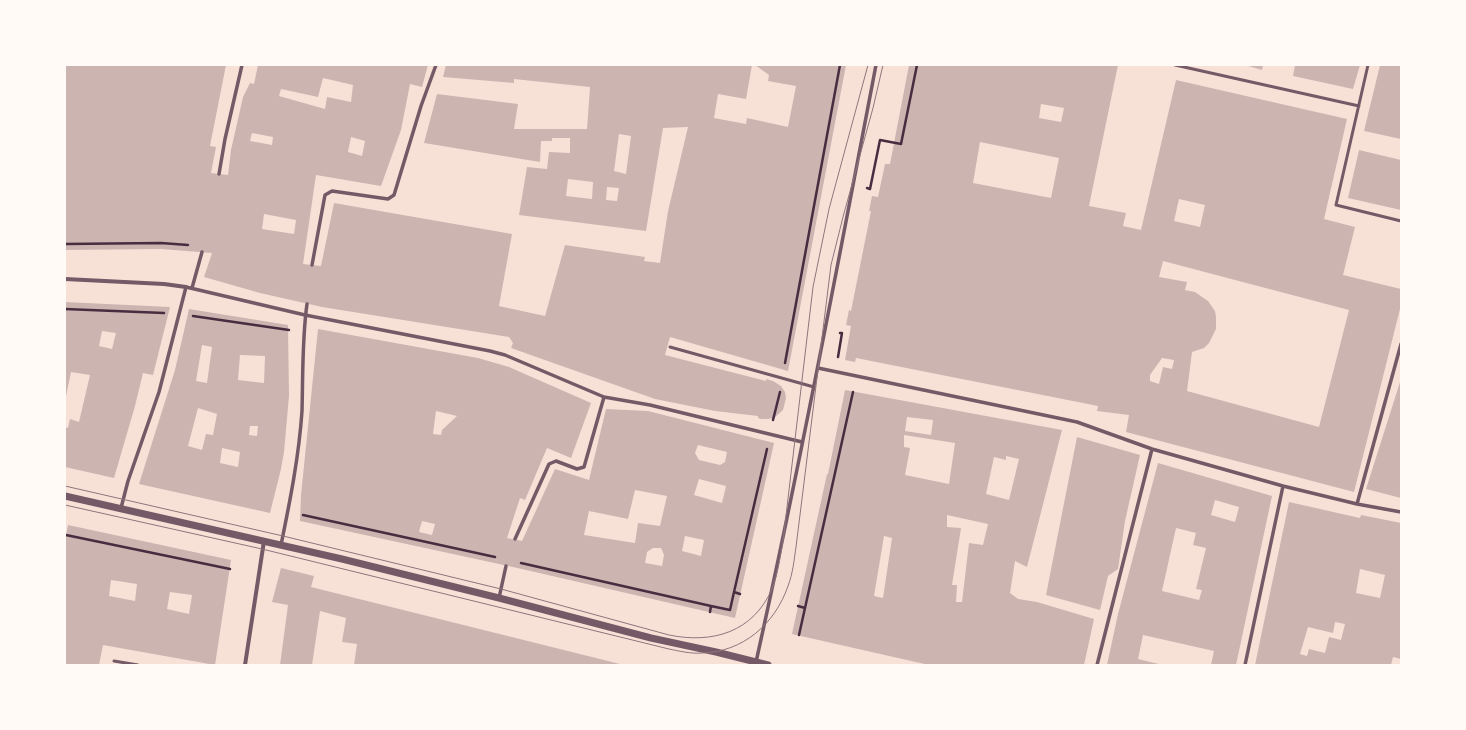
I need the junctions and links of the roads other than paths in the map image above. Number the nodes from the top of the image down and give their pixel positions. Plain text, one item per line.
1 (242, 65) edge
2 (436, 65) edge
3 (876, 65) edge
4 (1175, 65) edge
5 (1368, 65) edge
6 (1359, 106) junction
7 (219, 174) dead end
8 (1401, 221) edge
9 (202, 252) dead end
10 (312, 265) dead end
11 (65, 279) edge
12 (186, 287) junction
13 (192, 288) junction
14 (306, 304) dead end
15 (305, 315) junction
16 (1401, 344) edge
17 (670, 347) dead end
18 (818, 368) junction
19 (814, 387) junction
20 (604, 397) junction
21 (802, 442) junction
22 (1152, 449) junction
23 (1283, 486) junction
24 (65, 496) edge
25 (1357, 504) junction
26 (121, 508) junction
27 (1401, 512) edge
28 (515, 539) dead end
29 (264, 541) junction
30 (281, 545) junction
31 (506, 566) dead end
32 (499, 598) junction
33 (114, 661) dead end
34 (756, 662) junction
35 (138, 665) edge
36 (245, 665) edge
37 (768, 665) edge
38 (1097, 665) edge
39 (1245, 665) edge

1 - 7 street
2 - 10 street
3 - 18 street
4 - 6 lane
5 - 6 lane
6 - 8 lane
9 - 13 street
11 - 12 street
12 - 13 street
12 - 26 street
13 - 15 street
14 - 15 street
15 - 20 street
15 - 30 street
16 - 25 street
17 - 19 lane
18 - 19 street
18 - 22 street
19 - 21 street
20 - 21 street
20 - 28 street
21 - 34 street
22 - 23 street
22 - 38 street
23 - 25 street
23 - 39 street
24 - 26 street
25 - 27 street
26 - 29 street
29 - 30 street
29 - 36 street
30 - 32 street
31 - 32 street
32 - 34 street
33 - 35 lane
34 - 37 street

